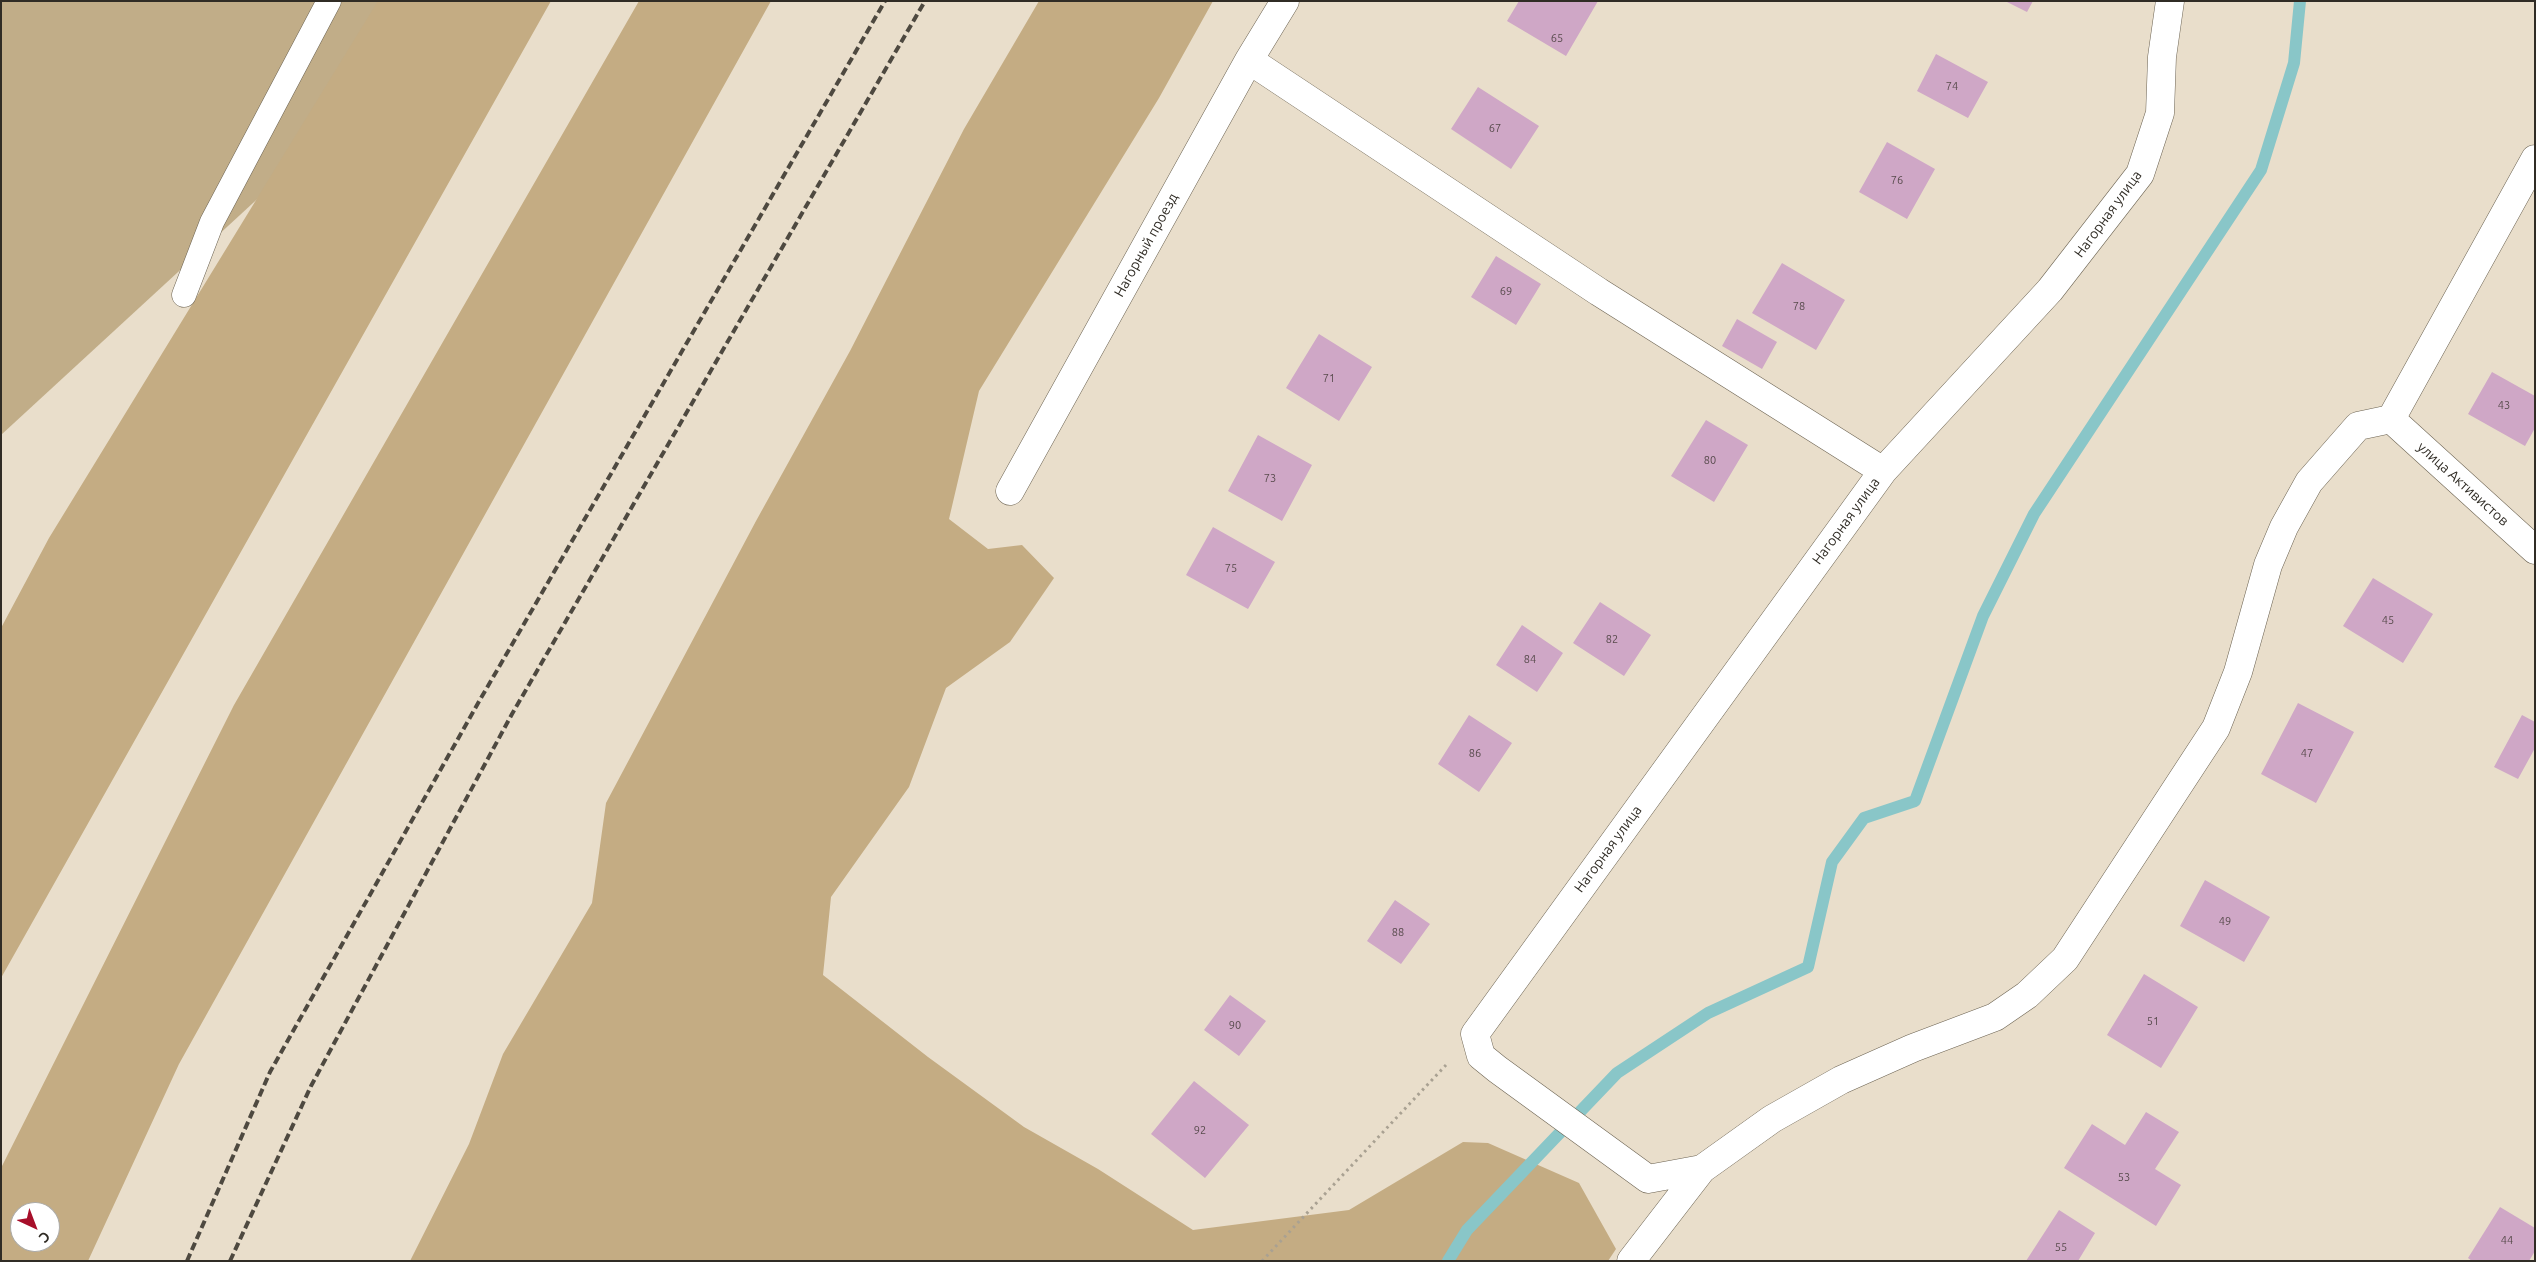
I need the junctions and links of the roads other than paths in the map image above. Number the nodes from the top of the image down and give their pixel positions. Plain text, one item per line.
1 (329, 1) edge
2 (1286, 1) edge
3 (2170, 1) edge
4 (1249, 60) junction
5 (2535, 158) edge
6 (184, 295) dead end
7 (2390, 419) junction
8 (1883, 471) junction
9 (1010, 491) dead end
10 (2535, 550) edge
11 (1702, 1169) junction
12 (1631, 1261) edge

1 - 6 lane
2 - 4 street, Нагорный проезд
3 - 8 street, Нагорная улица
4 - 8 street
4 - 9 street, Нагорный проезд
5 - 7 street
7 - 10 street, улица Активистов
7 - 11 street
8 - 11 street, Нагорная улица
11 - 12 street

